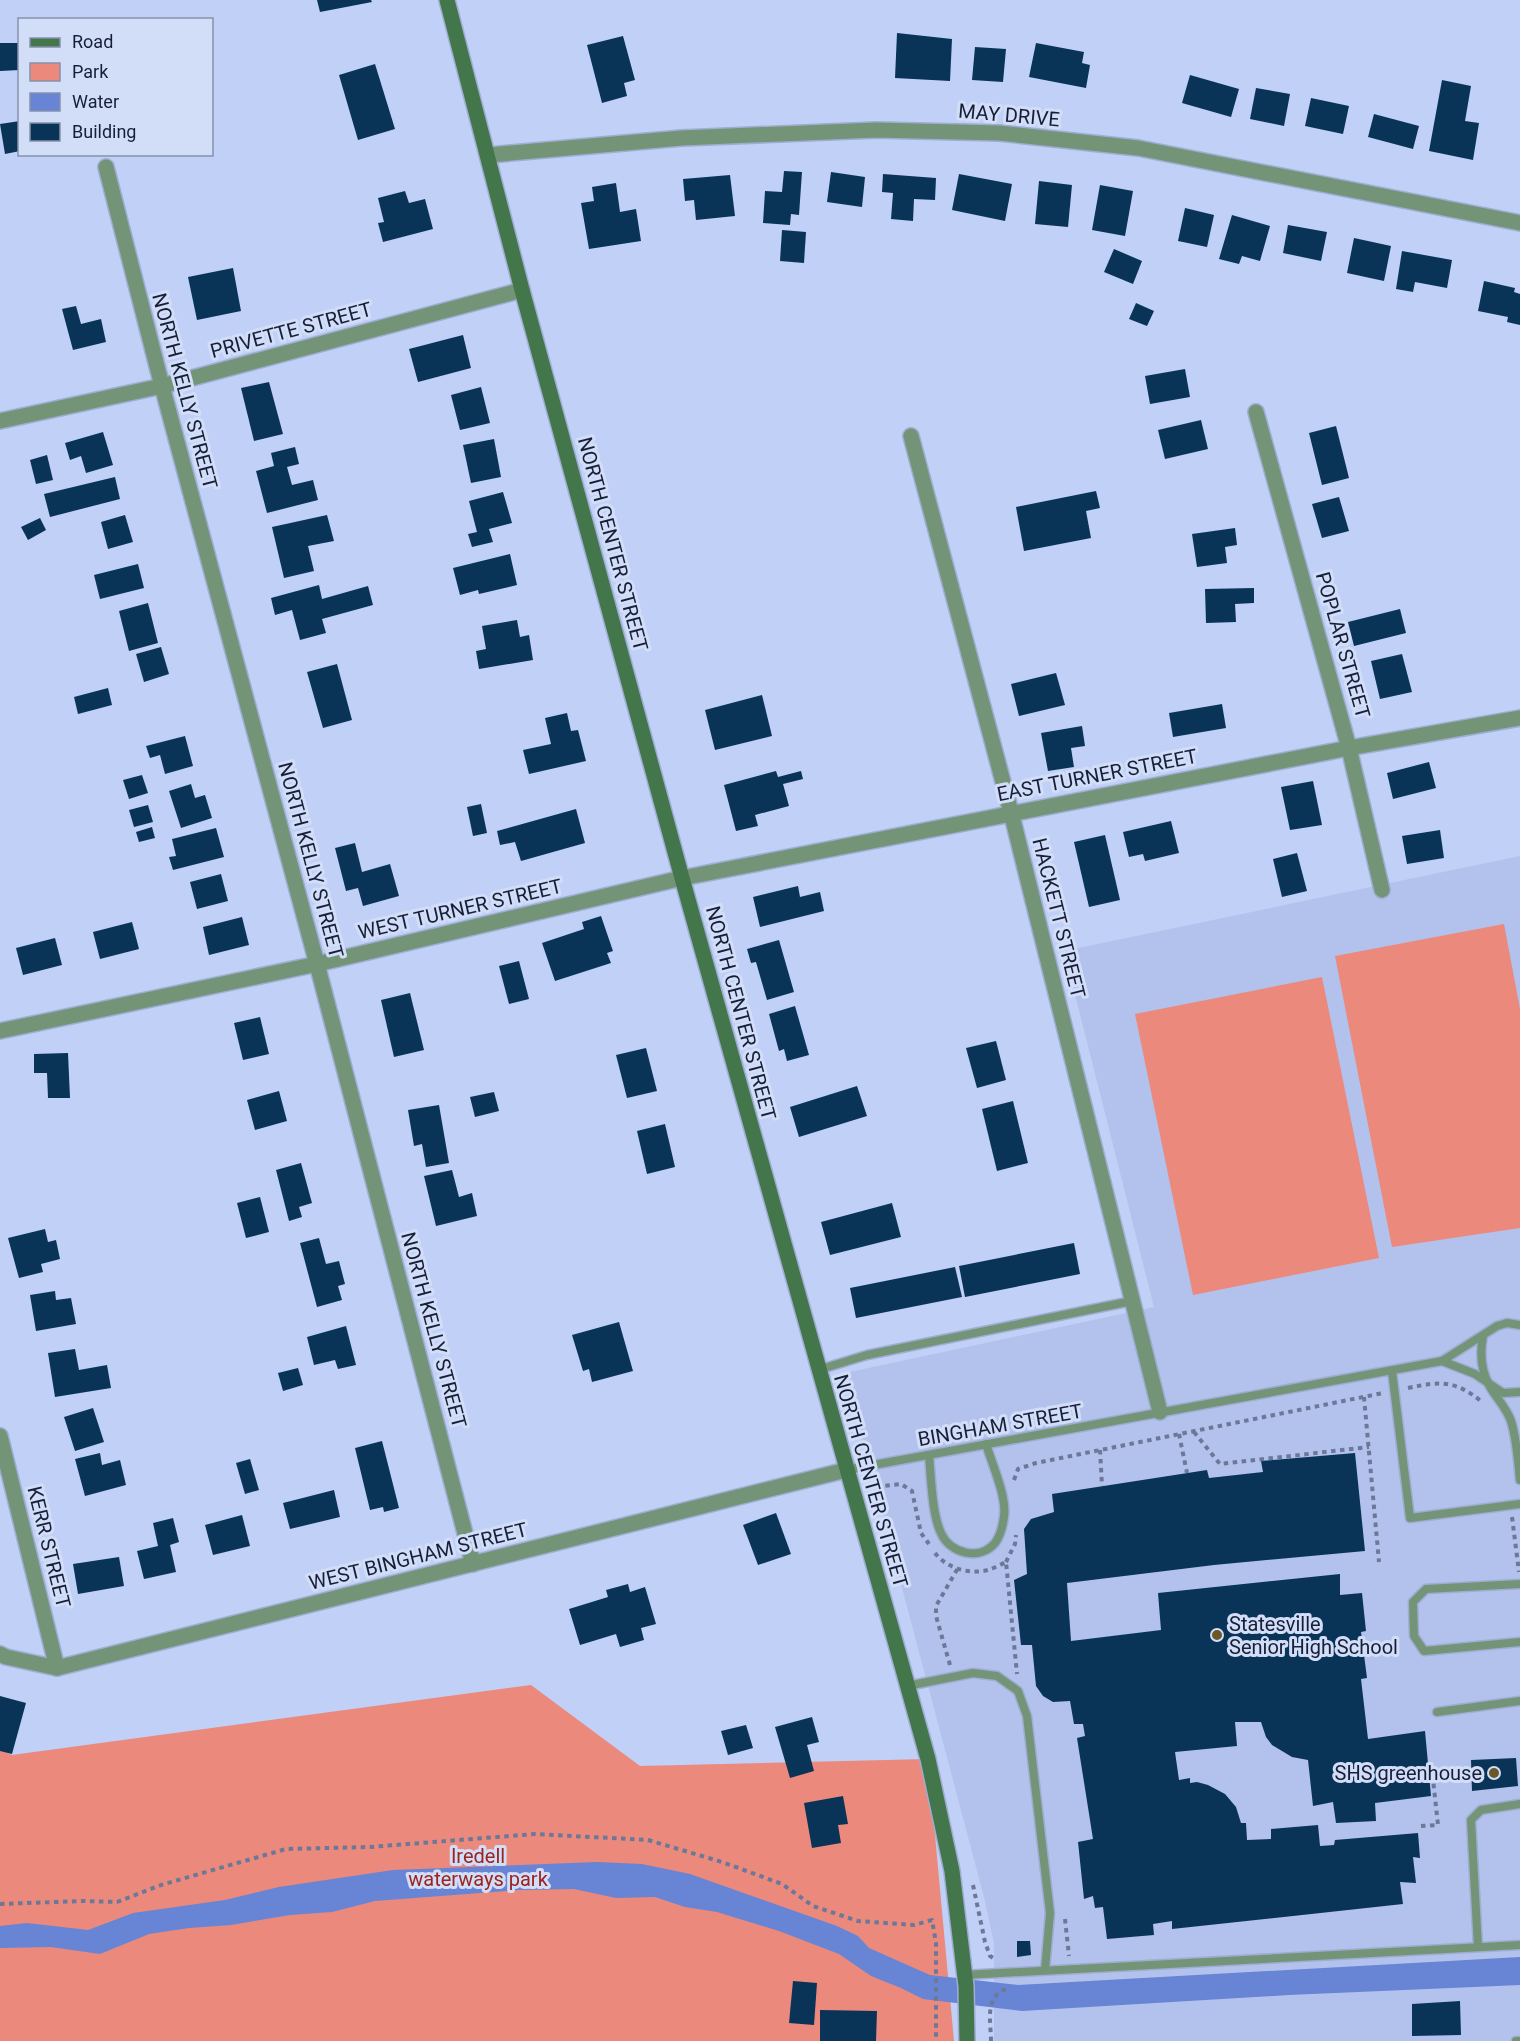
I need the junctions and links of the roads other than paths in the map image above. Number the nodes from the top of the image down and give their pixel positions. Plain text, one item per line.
1 (447, 0) edge
2 (489, 155) junction
3 (106, 167) dead end
4 (1520, 223) edge
5 (522, 290) junction
6 (162, 386) junction
7 (1256, 412) dead end
8 (0, 421) edge
9 (911, 436) dead end
10 (1520, 718) edge
11 (1349, 748) junction
12 (1011, 812) junction
13 (682, 878) junction
14 (1382, 890) dead end
15 (317, 964) junction
16 (0, 1031) edge
17 (1132, 1300) junction
18 (1520, 1318) edge
19 (1507, 1323) junction
20 (1520, 1325) edge
21 (1483, 1336) junction
22 (1442, 1362) junction
23 (818, 1370) junction
24 (1392, 1371) junction
25 (1489, 1384) junction
26 (1520, 1392) edge
27 (1160, 1412) junction
28 (1520, 1424) edge
29 (1515, 1434) junction
30 (0, 1436) edge
31 (986, 1444) junction
32 (929, 1455) junction
33 (846, 1470) junction
34 (1520, 1480) edge
35 (1515, 1504) edge
36 (473, 1564) junction
37 (1520, 1584) edge
38 (1520, 1642) edge
39 (0, 1654) edge
40 (57, 1668) junction
41 (907, 1686) junction
42 (1520, 1701) edge
43 (1437, 1712) dead end
44 (1520, 1804) edge
45 (1520, 1945) edge
46 (1478, 1947) junction
47 (1046, 1970) junction
48 (964, 1975) junction
49 (967, 2041) edge

1 - 2 main road, NORTH CENTER STREET
2 - 4 street, MAY DRIVE
2 - 5 main road, NORTH CENTER STREET
3 - 6 street, NORTH KELLY STREET
5 - 6 street, PRIVETTE STREET
5 - 13 main road, NORTH CENTER STREET
6 - 8 street, PRIVETTE STREET
6 - 15 street, NORTH KELLY STREET
7 - 11 street, POPLAR STREET
9 - 12 street, HACKETT STREET
10 - 11 street, EAST TURNER STREET
11 - 12 street, EAST TURNER STREET
11 - 14 street, POPLAR STREET
12 - 13 street, EAST TURNER STREET
12 - 17 street, HACKETT STREET
13 - 15 street, WEST TURNER STREET
13 - 23 main road, NORTH CENTER STREET
15 - 16 street, WEST TURNER STREET
15 - 36 street, NORTH KELLY STREET
17 - 23 lane
17 - 27 street, HACKETT STREET
18 - 19 lane
19 - 20 lane
19 - 21 lane
21 - 22 lane
21 - 25 lane
22 - 24 lane, BINGHAM STREET
22 - 25 lane
23 - 33 main road, NORTH CENTER STREET
24 - 27 lane, BINGHAM STREET
24 - 35 lane
25 - 26 lane
25 - 29 lane
27 - 31 lane, BINGHAM STREET
28 - 29 lane
29 - 34 lane
30 - 40 street, KERR STREET
31 - 32 lane, BINGHAM STREET
31 - 32 lane
32 - 33 lane, BINGHAM STREET
33 - 36 street, WEST BINGHAM STREET
33 - 41 main road, NORTH CENTER STREET
36 - 40 street, WEST BINGHAM STREET
37 - 38 lane
39 - 40 street, WEST BINGHAM STREET
41 - 47 lane
41 - 48 main road, NORTH CENTER STREET
42 - 43 lane
44 - 46 lane
45 - 46 lane
46 - 47 lane
47 - 48 lane
48 - 49 main road, NORTH CENTER STREET

